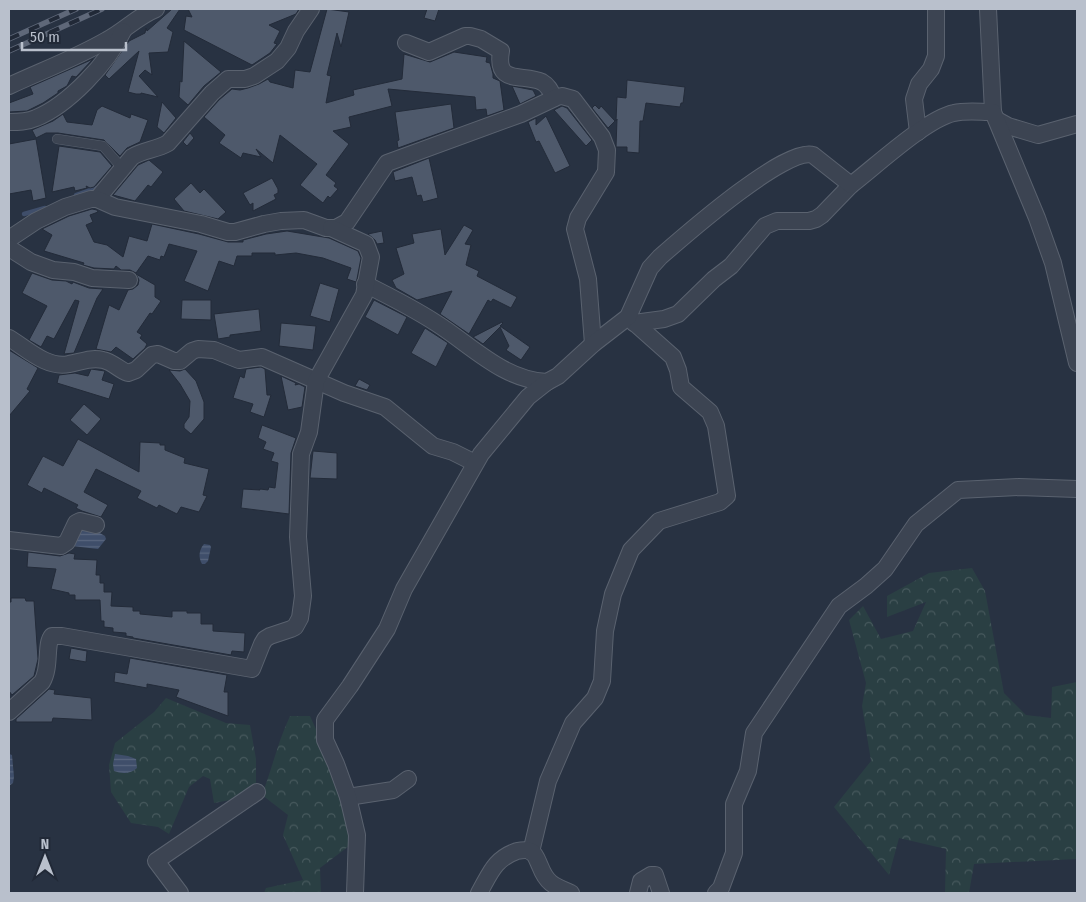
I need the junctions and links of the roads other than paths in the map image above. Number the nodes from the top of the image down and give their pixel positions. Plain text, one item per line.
1 (156, 9) edge
2 (311, 9) edge
3 (936, 9) edge
4 (988, 9) edge
5 (123, 31) junction
6 (406, 43) dead end
7 (9, 86) edge
8 (554, 98) junction
9 (995, 116) junction
10 (9, 122) edge
11 (1077, 124) edge
12 (918, 132) junction
13 (57, 139) dead end
14 (122, 168) junction
15 (851, 186) junction
16 (97, 199) junction
17 (331, 228) junction
18 (9, 239) edge
19 (9, 248) edge
20 (129, 280) dead end
21 (365, 284) junction
22 (631, 320) junction
23 (9, 338) edge
24 (593, 344) junction
25 (1077, 363) edge
26 (316, 381) junction
27 (547, 382) junction
28 (476, 463) junction
29 (1077, 489) edge
30 (96, 525) dead end
31 (9, 540) edge
32 (9, 712) edge
33 (408, 779) dead end
34 (257, 792) dead end
35 (348, 797) junction
36 (531, 852) junction
37 (180, 893) edge
38 (356, 893) edge
39 (479, 893) edge
40 (570, 893) edge
41 (638, 893) edge
42 (661, 893) edge
43 (716, 893) edge

1 - 5 street
2 - 14 street
3 - 12 street
4 - 9 street
5 - 7 street
5 - 10 street
6 - 8 street
8 - 17 street
8 - 24 street
9 - 11 street
9 - 12 street
9 - 25 street
12 - 15 street
13 - 14 lane
14 - 16 street
15 - 22 street
15 - 22 street
16 - 17 street
16 - 18 street
17 - 21 street
19 - 20 street
21 - 26 street
21 - 27 street
22 - 24 street
22 - 36 street
23 - 26 street
24 - 27 street
26 - 28 street
26 - 32 street
27 - 28 street
28 - 35 street
29 - 43 street
30 - 31 street
33 - 35 street
34 - 37 street
35 - 38 street
36 - 39 street
36 - 40 street
41 - 42 street

